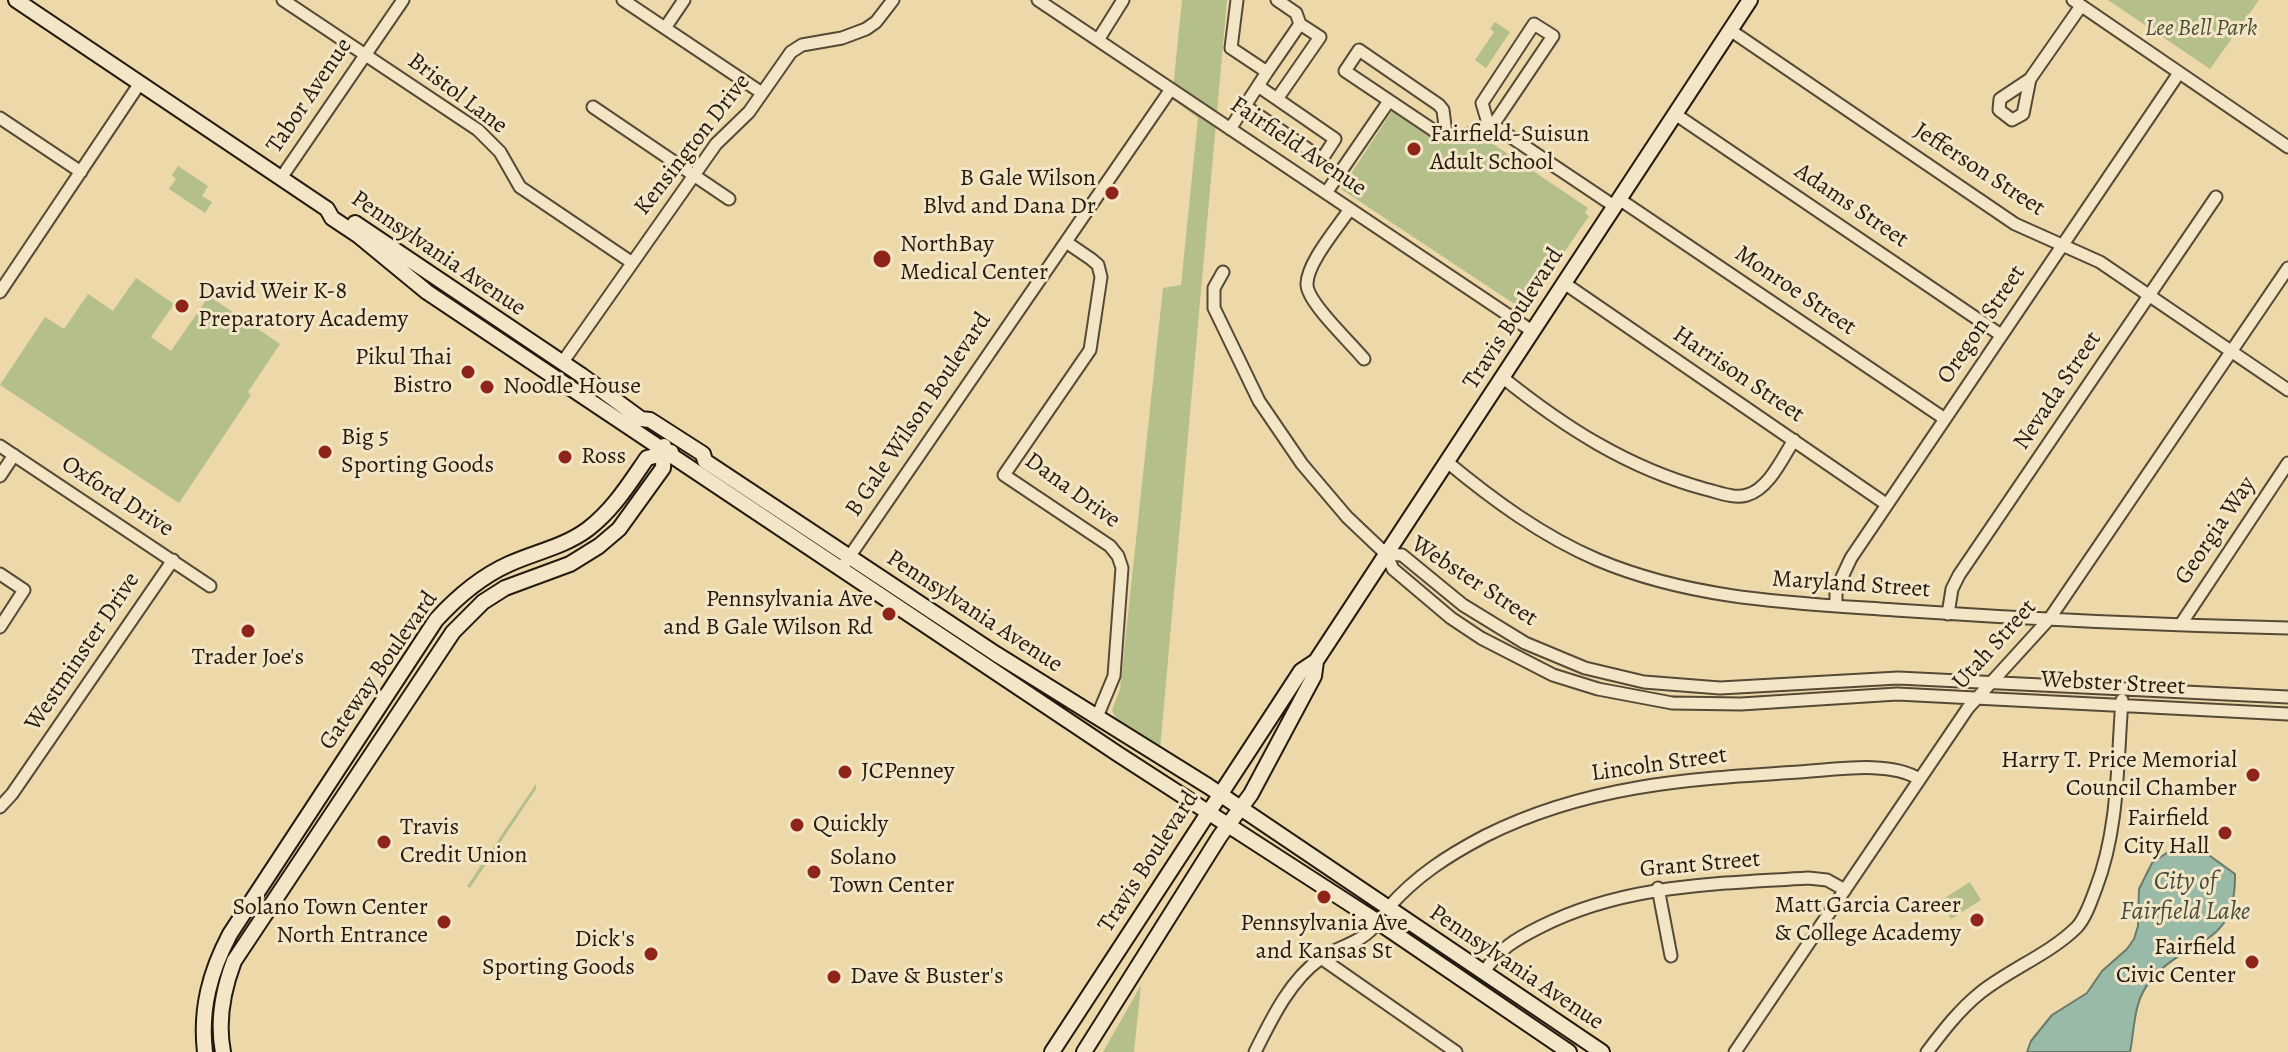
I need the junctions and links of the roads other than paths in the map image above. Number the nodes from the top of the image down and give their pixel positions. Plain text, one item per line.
1 (16, 0) edge
2 (283, 0) edge
3 (403, 0) edge
4 (623, 0) edge
5 (684, 0) edge
6 (893, 0) edge
7 (1038, 0) edge
8 (1123, 0) edge
9 (1237, 0) edge
10 (1277, 0) edge
11 (1750, 0) edge
12 (2077, 3) edge
13 (1300, 24) junction
14 (665, 28) junction
15 (1730, 30) junction
16 (1098, 40) junction
17 (365, 55) junction
18 (1267, 72) junction
19 (2179, 73) junction
20 (2030, 79) dead end
21 (140, 83) junction
22 (1258, 86) junction
23 (1171, 89) junction
24 (762, 93) junction
25 (1277, 99) junction
26 (1389, 101) junction
27 (1245, 106) junction
28 (593, 107) dead end
29 (1675, 114) junction
30 (0, 118) edge
31 (1493, 125) junction
32 (1230, 129) junction
33 (1446, 134) junction
34 (2288, 147) edge
35 (81, 172) junction
36 (694, 175) junction
37 (281, 178) junction
38 (1326, 193) junction
39 (2216, 197) dead end
40 (729, 199) dead end
41 (1617, 203) junction
42 (327, 209) junction
43 (1350, 209) junction
44 (1066, 242) junction
45 (2062, 246) junction
46 (631, 262) junction
47 (2288, 268) edge
48 (1223, 272) dead end
49 (1564, 283) junction
50 (0, 292) edge
51 (2149, 297) junction
52 (1532, 331) junction
53 (2001, 335) junction
54 (495, 339) junction
55 (2231, 352) junction
56 (1364, 359) dead end
57 (562, 363) junction
58 (1502, 377) junction
59 (564, 385) junction
60 (2288, 390) edge
61 (641, 419) junction
62 (1945, 419) junction
63 (1794, 440) junction
64 (0, 446) edge
65 (665, 453) junction
66 (14, 455) junction
67 (705, 461) junction
68 (1446, 461) junction
69 (2288, 463) edge
70 (0, 476) edge
71 (1886, 504) junction
72 (1386, 554) junction
73 (850, 556) junction
74 (173, 560) junction
75 (840, 568) junction
76 (0, 574) edge
77 (210, 586) dead end
78 (1836, 606) junction
79 (1948, 614) junction
80 (2050, 618) junction
81 (2181, 624) junction
82 (0, 627) edge
83 (2288, 628) edge
84 (1316, 661) junction
85 (1992, 683) junction
86 (2123, 689) junction
87 (2288, 697) edge
88 (1976, 699) junction
89 (2121, 706) junction
90 (2288, 714) edge
91 (1097, 717) junction
92 (1919, 779) junction
93 (1219, 794) junction
94 (0, 807) edge
95 (1240, 808) junction
96 (1207, 812) junction
97 (1228, 825) junction
98 (1658, 888) junction
99 (1845, 890) junction
100 (1388, 908) junction
101 (1378, 922) junction
102 (1671, 956) dead end
103 (1321, 958) junction
104 (1484, 972) junction
105 (205, 1052) edge
106 (223, 1052) edge
107 (1052, 1052) edge
108 (1084, 1052) edge
109 (1255, 1052) edge
110 (1456, 1052) edge
111 (1569, 1052) edge
112 (1602, 1052) edge
113 (1735, 1052) edge
114 (1927, 1052) edge

1 - 21 main road, Pennsylvania Avenue
2 - 17 street, Bristol Lane
3 - 17 street, Tabor Avenue
4 - 14 street
5 - 14 street
6 - 24 street, Kensington Drive
7 - 16 street, Fairfield Avenue
8 - 16 street
9 - 18 street
10 - 13 street
11 - 15 main road, Travis Boulevard
12 - 19 street
12 - 20 street
13 - 18 street
13 - 25 street
14 - 24 street
15 - 29 main road, Travis Boulevard
15 - 45 street, Jefferson Street
16 - 23 street, Fairfield Avenue
17 - 37 street, Tabor Avenue
17 - 46 street, Bristol Lane
18 - 22 street
19 - 34 street
19 - 45 street, Oregon Street
21 - 35 street
21 - 37 main road, Pennsylvania Avenue
22 - 25 street
22 - 27 street
23 - 32 street, Fairfield Avenue
23 - 44 street, B Gale Wilson Boulevard
24 - 36 street, Kensington Drive
25 - 27 street
26 - 33 street
26 - 33 street
26 - 38 street
27 - 32 street
28 - 36 street
29 - 41 main road, Travis Boulevard
29 - 53 street, Adams Street
30 - 35 street
31 - 31 street
31 - 33 street
31 - 41 street, Monroe Street
32 - 38 street, Fairfield Avenue
35 - 50 street
36 - 40 street
36 - 46 street, Kensington Drive
37 - 42 main road, Pennsylvania Avenue
38 - 43 street, Fairfield Avenue
39 - 51 street, Nevada Street
41 - 49 main road, Travis Boulevard
41 - 62 street, Monroe Street
42 - 54 main road, Pennsylvania Avenue
42 - 57 main road, Pennsylvania Avenue
43 - 52 street, Fairfield Avenue
43 - 56 street
44 - 73 street, B Gale Wilson Boulevard
44 - 91 street, Dana Drive
45 - 51 street, Jefferson Street
45 - 53 street, Oregon Street
46 - 57 street, Kensington Drive
47 - 55 street, Utah Street
48 - 72 street
49 - 52 main road, Travis Boulevard
49 - 63 street, Harrison Street
51 - 55 street, Jefferson Street
51 - 79 street, Nevada Street
52 - 58 main road, Travis Boulevard
53 - 62 street, Oregon Street
54 - 57 main road
54 - 59 main road, Pennsylvania Avenue
55 - 60 street, Jefferson Street
55 - 80 street, Utah Street
57 - 59 main road
57 - 61 main road, Pennsylvania Avenue
58 - 63 street
58 - 68 main road, Travis Boulevard
59 - 65 main road, Pennsylvania Avenue
61 - 65 main road
61 - 67 main road, Pennsylvania Avenue
62 - 71 street, Oregon Street
63 - 71 street, Harrison Street
64 - 66 street, Oxford Drive
65 - 67 main road
65 - 75 main road, Pennsylvania Avenue
65 - 105 main road, Gateway Boulevard
65 - 106 main road, Gateway Boulevard
66 - 70 street
66 - 74 street, Oxford Drive
67 - 73 main road, Pennsylvania Avenue
68 - 72 main road, Travis Boulevard
68 - 78 street, Maryland Street
69 - 81 street, Georgia Way
71 - 78 street, Oregon Street
72 - 84 main road, Travis Boulevard
72 - 85 street, Webster Street
72 - 88 street, Webster Street
73 - 75 street, B Gale Wilson Boulevard
73 - 91 main road, Pennsylvania Avenue
74 - 77 street, Oxford Drive
74 - 94 street, Westminster Drive
75 - 96 main road, Pennsylvania Avenue
76 - 82 street
78 - 79 street, Maryland Street
79 - 80 street, Maryland Street
80 - 81 street, Maryland Street
80 - 85 street, Utah Street
81 - 83 street, Maryland Street
84 - 93 main road, Travis Boulevard
84 - 95 main road, Travis Boulevard
85 - 86 street, Webster Street
85 - 88 street, Utah Street
86 - 87 street, Webster Street
86 - 89 street
88 - 89 street, Webster Street
88 - 92 street, Utah Street
89 - 90 street, Webster Street
89 - 114 street
91 - 93 main road, Pennsylvania Avenue
92 - 99 street, Utah Street
92 - 100 street, Lincoln Street
93 - 95 main road, Pennsylvania Avenue
93 - 96 main road, Travis Boulevard
95 - 97 main road, Travis Boulevard
95 - 100 main road, Pennsylvania Avenue
96 - 97 main road, Pennsylvania Avenue
96 - 107 main road, Travis Boulevard
97 - 101 main road, Pennsylvania Avenue
97 - 108 main road, Travis Boulevard
98 - 99 street, Grant Street
98 - 102 street
98 - 104 street, Grant Street
99 - 113 street, Utah Street
100 - 104 main road, Pennsylvania Avenue
101 - 103 street
101 - 111 main road, Pennsylvania Avenue
103 - 109 street
103 - 110 street
104 - 112 main road, Pennsylvania Avenue

